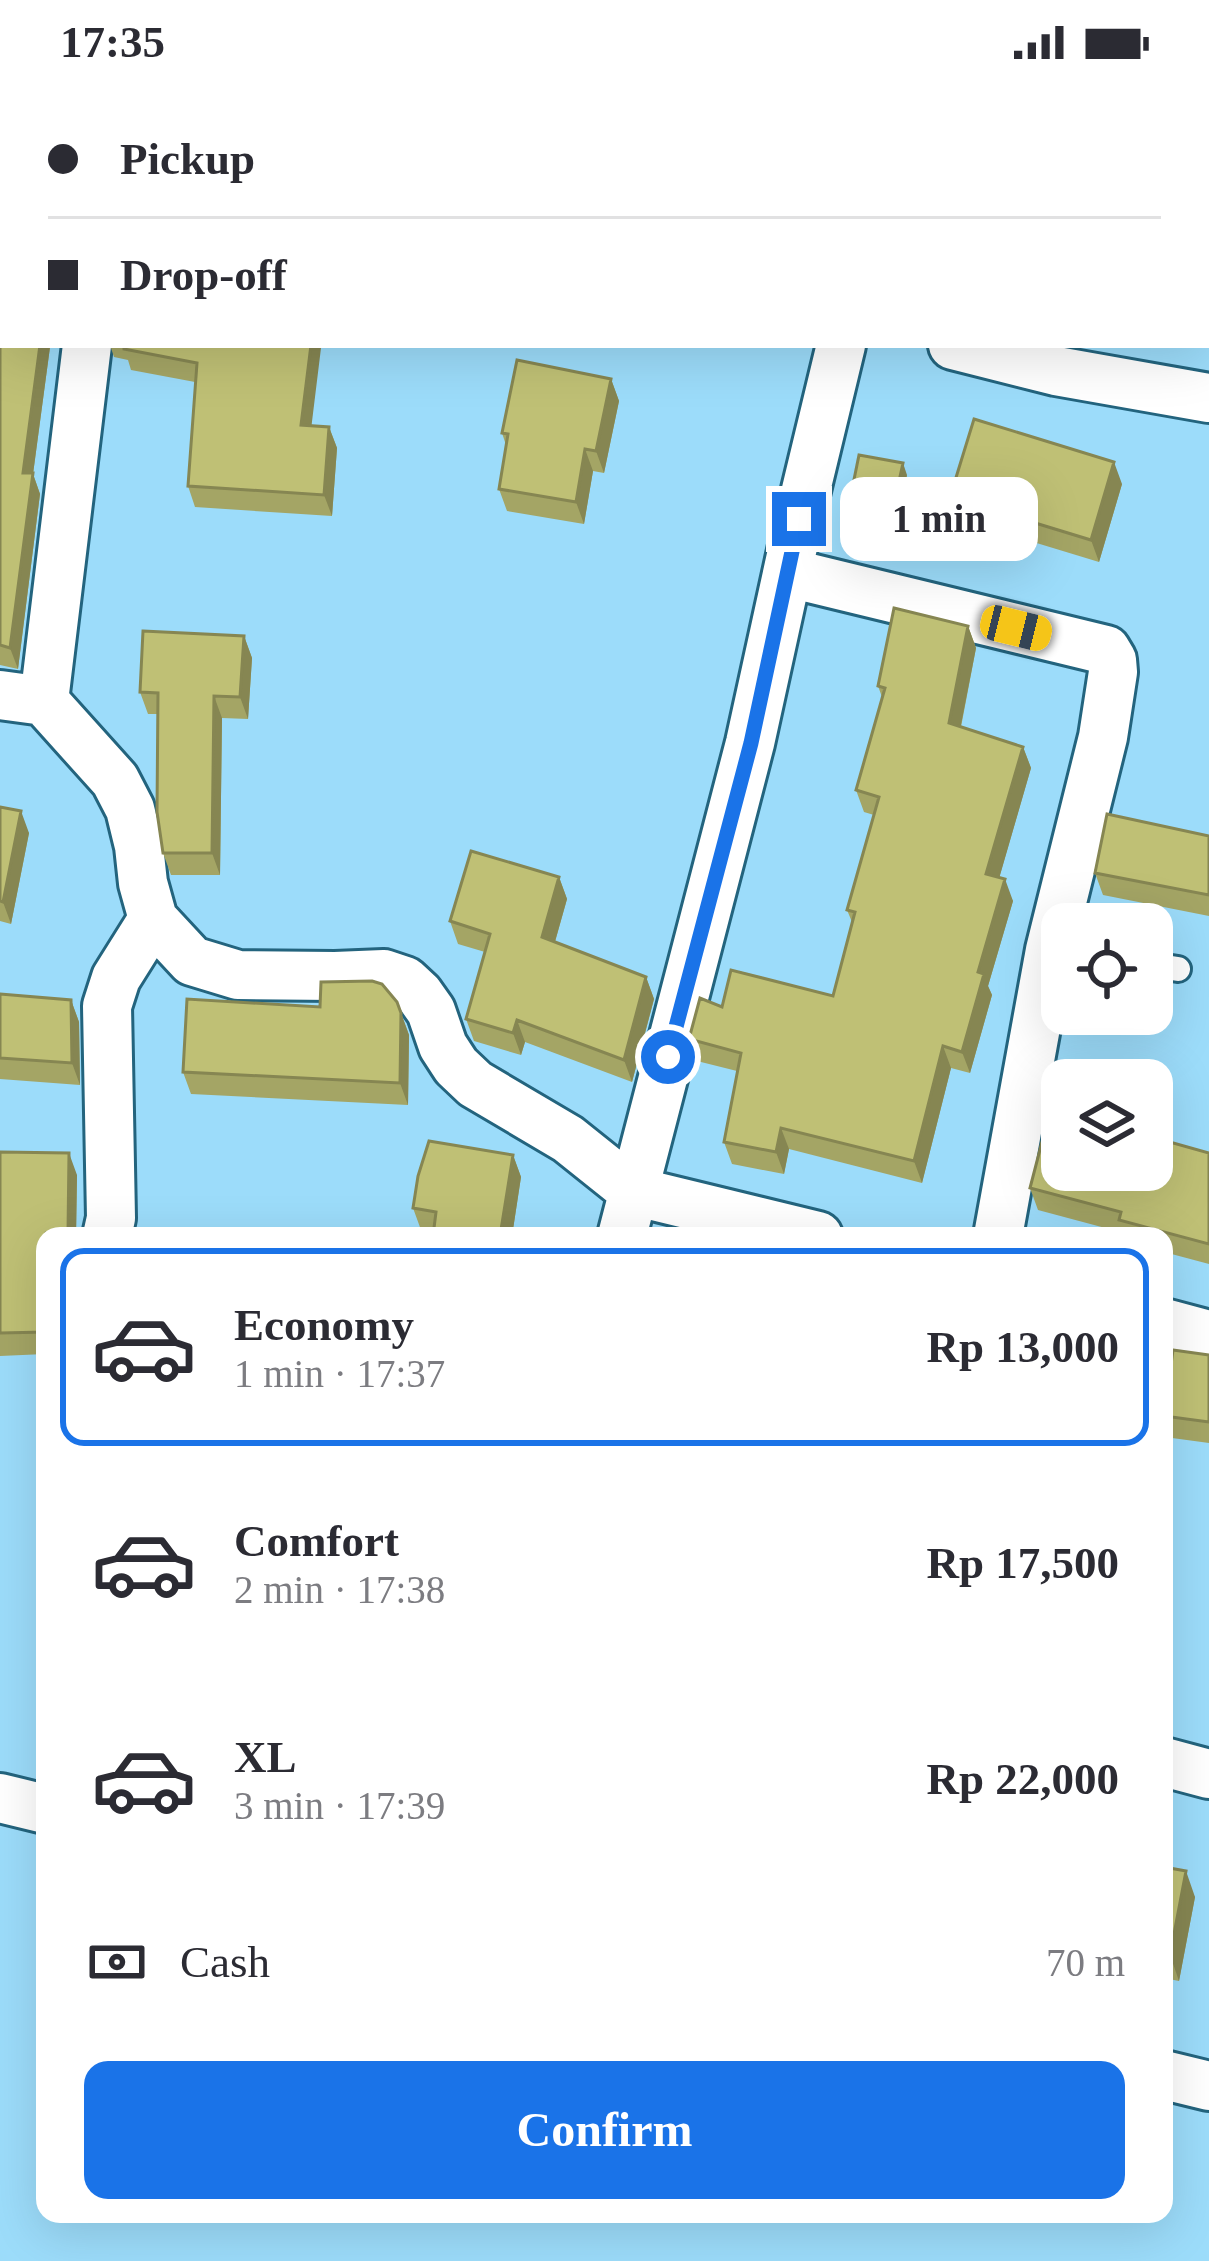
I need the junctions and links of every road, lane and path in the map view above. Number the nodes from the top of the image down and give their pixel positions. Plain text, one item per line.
1 (86, 348) edge
2 (840, 348) edge
3 (965, 348) edge
4 (1209, 398) edge
5 (789, 573) junction
6 (22, 698) edge
7 (1066, 903) edge
8 (153, 919) junction
9 (1041, 1024) edge
10 (628, 1214) edge
11 (109, 1227) edge
12 (740, 1227) edge
13 (1000, 1227) edge
14 (1173, 1325) edge
15 (1209, 1334) edge
16 (1173, 1764) edge
17 (1209, 1774) edge
18 (0, 1798) edge
19 (36, 1807) edge
20 (1173, 2077) edge
21 (1209, 2086) edge

1 - 6 street
2 - 5 street
3 - 4 street
5 - 7 street
5 - 10 street
6 - 8 street
8 - 10 street
8 - 11 street
9 - 13 street
10 - 12 street
14 - 15 street
16 - 17 street
18 - 19 street
20 - 21 street

